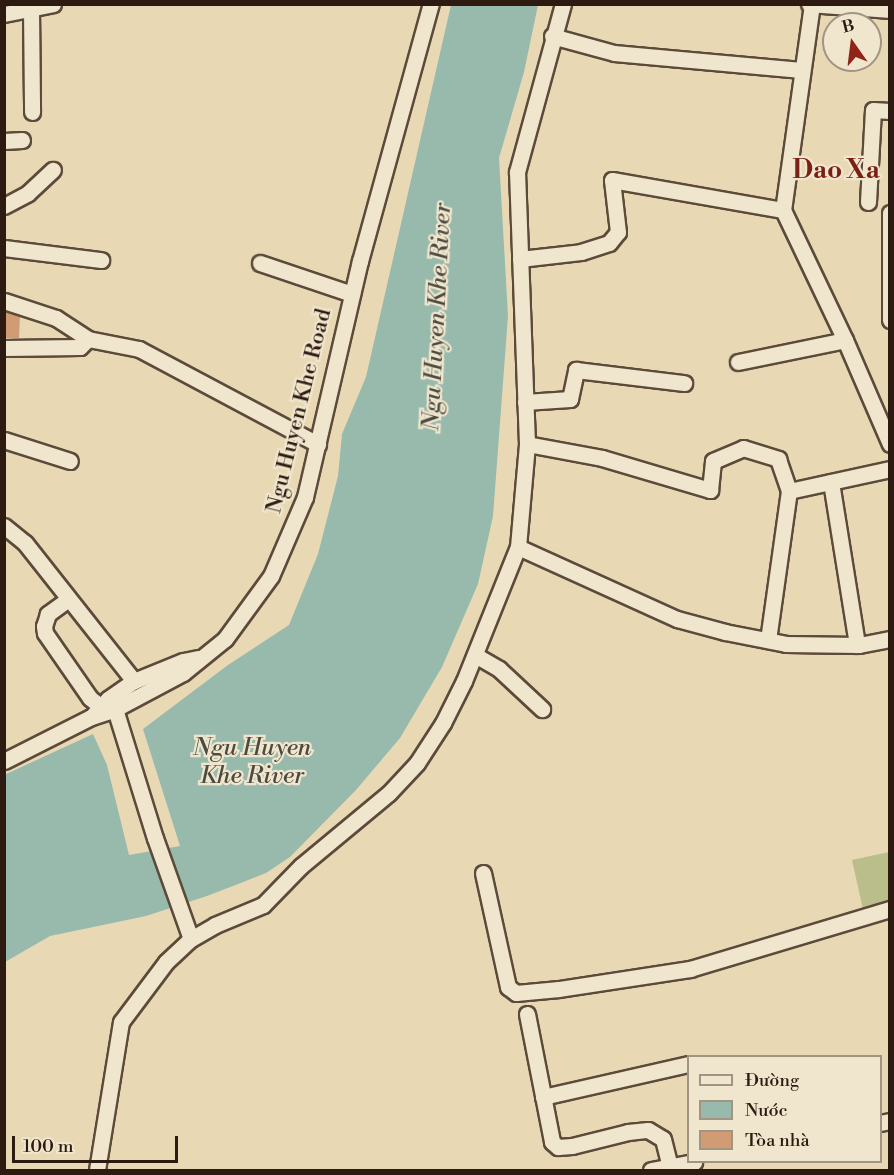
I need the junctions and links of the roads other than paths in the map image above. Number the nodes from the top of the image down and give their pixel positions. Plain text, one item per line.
1 (53, 4) edge
2 (431, 4) edge
3 (563, 4) edge
4 (811, 5) edge
5 (31, 9) junction
6 (890, 10) edge
7 (4, 14) edge
8 (552, 36) junction
9 (801, 70) junction
10 (890, 111) edge
11 (32, 112) dead end
12 (22, 140) dead end
13 (4, 141) edge
14 (53, 170) dead end
15 (868, 202) dead end
16 (4, 206) edge
17 (783, 210) junction
18 (890, 213) edge
19 (4, 248) edge
20 (520, 259) junction
21 (101, 260) dead end
22 (260, 262) dead end
23 (352, 294) junction
24 (4, 302) edge
25 (890, 320) edge
26 (88, 339) junction
27 (844, 340) junction
28 (4, 348) edge
29 (738, 362) dead end
30 (684, 383) dead end
31 (525, 402) junction
32 (4, 440) edge
33 (318, 444) junction
34 (527, 444) junction
35 (890, 444) edge
36 (70, 461) dead end
37 (890, 469) edge
38 (831, 482) junction
39 (789, 491) junction
40 (4, 526) edge
41 (518, 547) junction
42 (67, 600) junction
43 (890, 639) edge
44 (768, 640) junction
45 (857, 645) junction
46 (475, 655) junction
47 (201, 658) junction
48 (134, 681) junction
49 (542, 709) dead end
50 (102, 711) junction
51 (4, 761) edge
52 (483, 873) dead end
53 (890, 909) edge
54 (189, 934) junction
55 (527, 1014) dead end
56 (687, 1064) edge
57 (543, 1097) junction
58 (687, 1163) edge
59 (669, 1167) junction
60 (97, 1170) edge
61 (651, 1170) edge

1 - 5 street
2 - 23 street, Ngu Huyen Khe Road
3 - 8 street
4 - 6 street
4 - 9 street
5 - 7 street
5 - 11 street
8 - 9 street
8 - 20 street
9 - 17 street
10 - 15 street
12 - 13 street
14 - 16 street
17 - 20 street
17 - 27 street
18 - 25 street
19 - 21 street
20 - 31 street
22 - 23 street
23 - 33 street, Ngu Huyen Khe Road
24 - 26 street
26 - 28 street
26 - 33 street
27 - 29 street
27 - 35 street
30 - 31 street
31 - 34 street
32 - 36 street
33 - 47 street, Ngu Huyen Khe Road
34 - 39 street
34 - 41 street
37 - 38 street
38 - 39 street
38 - 45 street
39 - 44 street
40 - 42 street
41 - 44 street
41 - 46 street
42 - 48 street
42 - 50 street
43 - 45 street
44 - 45 street
46 - 49 street
46 - 54 street
47 - 48 street
47 - 50 street, Ngu Huyen Khe Road
48 - 50 street
50 - 51 street, Ngu Huyen Khe Road
50 - 54 street
52 - 53 street
54 - 60 street
55 - 57 street
56 - 57 street
57 - 59 street
58 - 59 street
59 - 61 street

